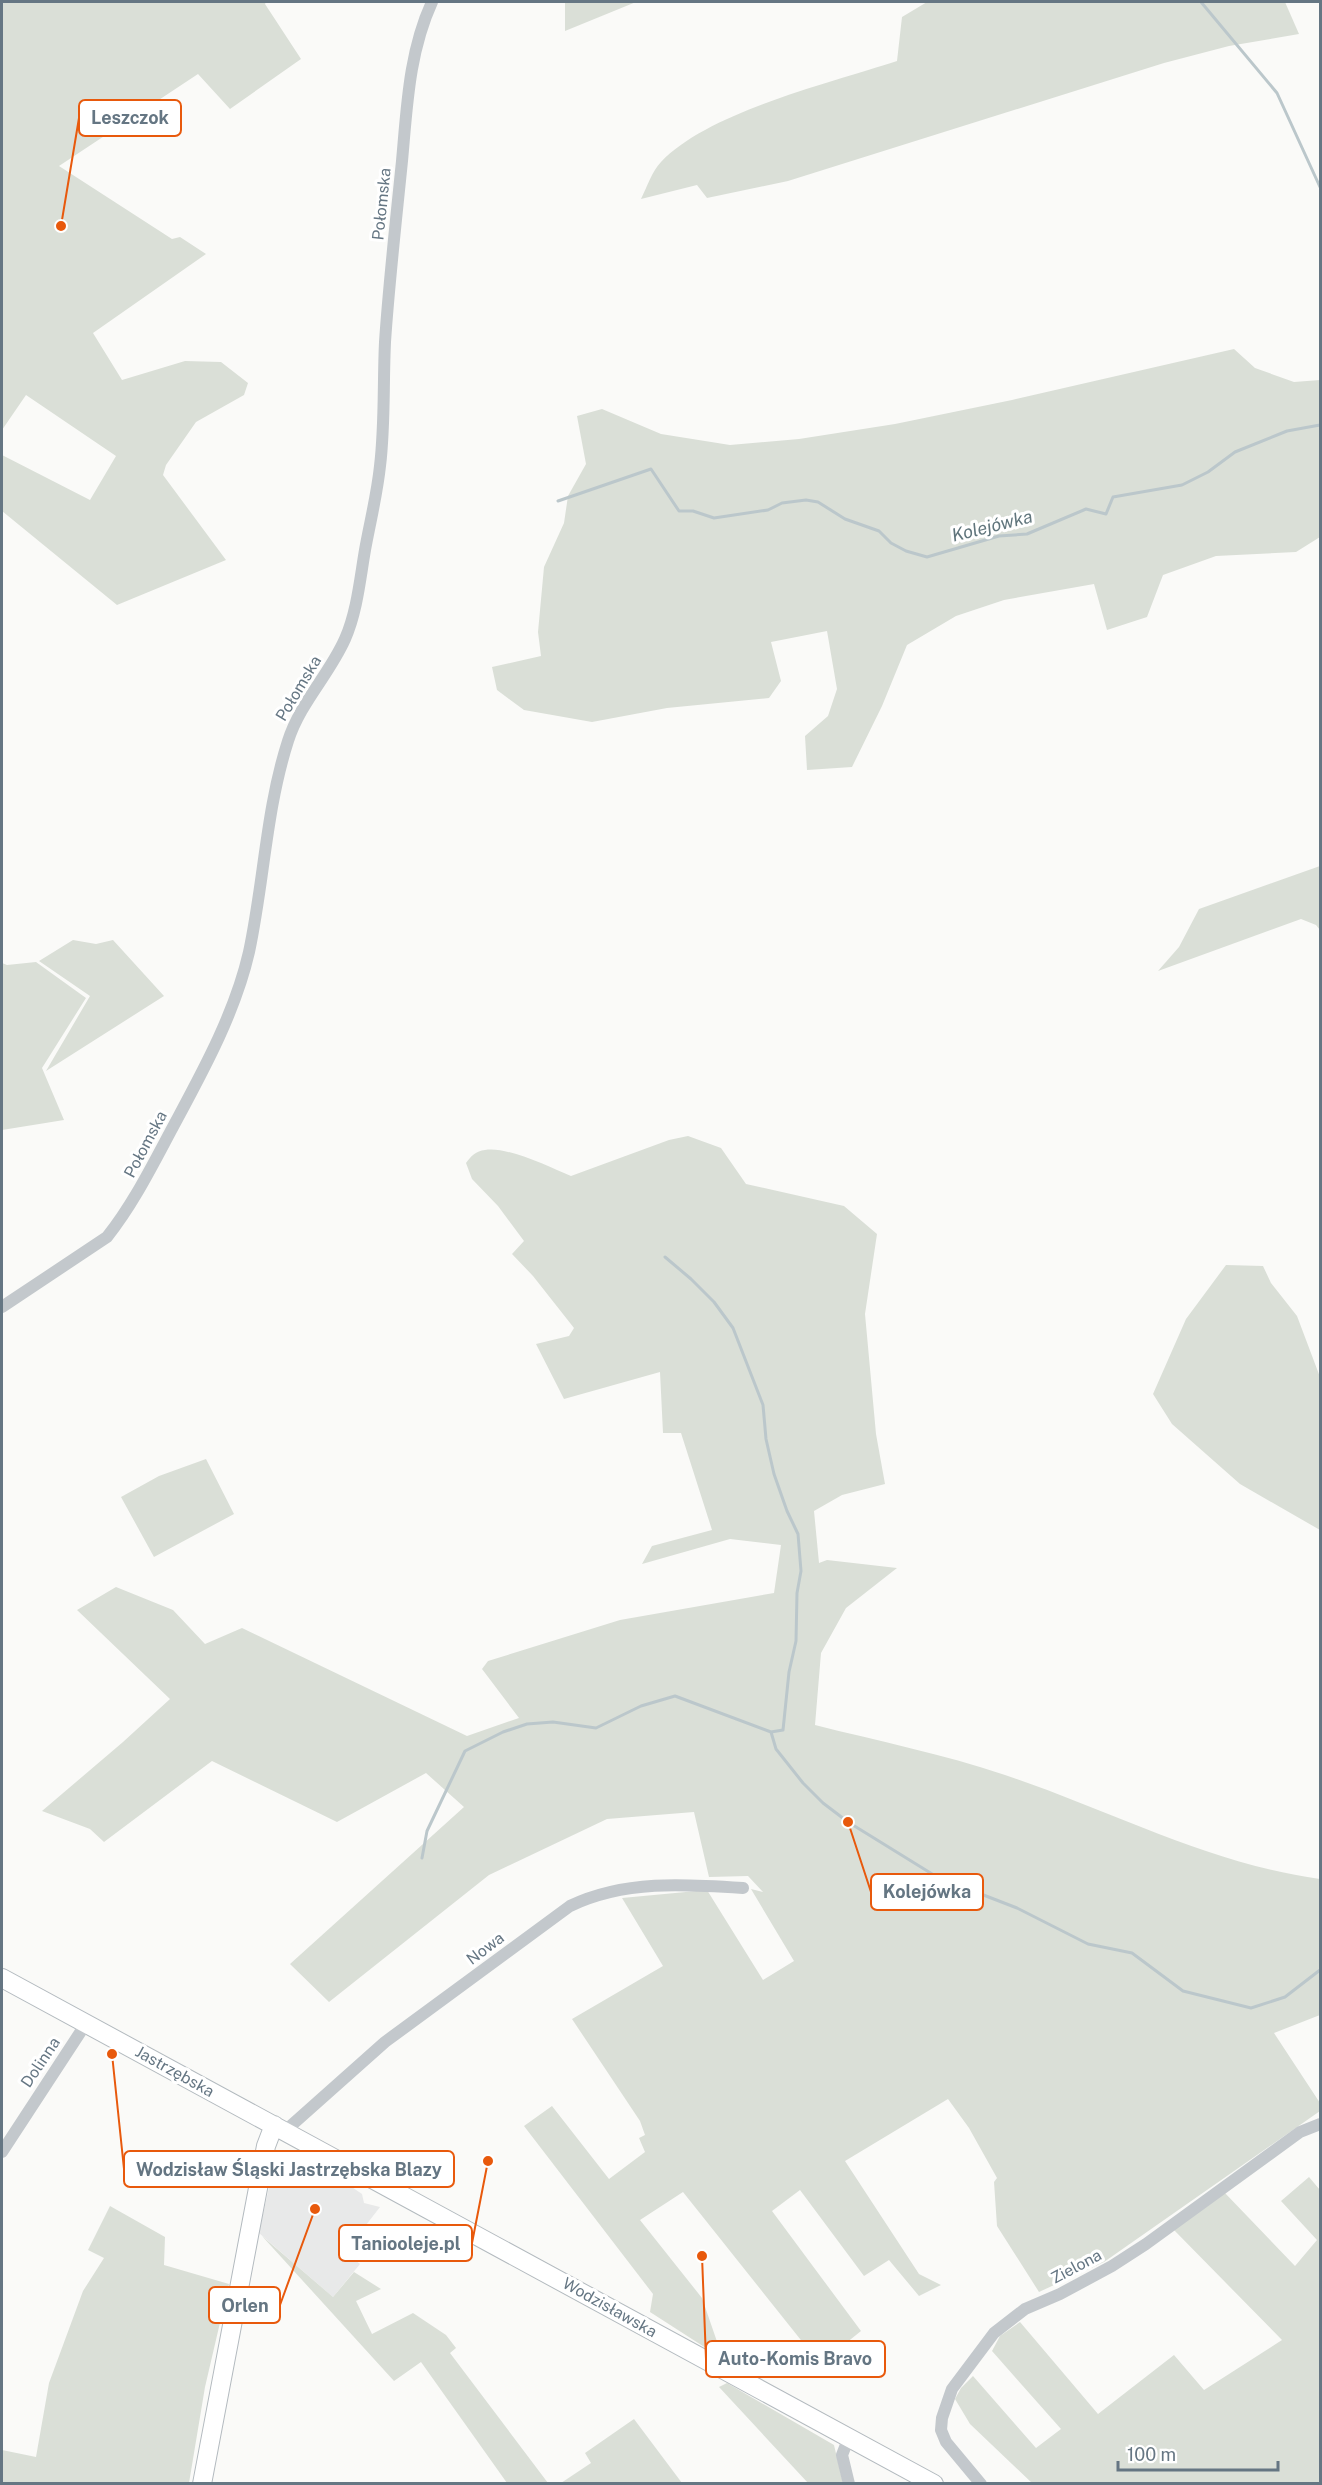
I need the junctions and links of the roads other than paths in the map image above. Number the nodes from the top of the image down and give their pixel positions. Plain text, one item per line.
1 (432, 2) edge
2 (2, 1307) edge
3 (743, 1888) dead end
4 (2, 1978) edge
5 (87, 2022) junction
6 (1320, 2124) edge
7 (283, 2130) junction
8 (2, 2152) edge
9 (849, 2437) junction
10 (202, 2484) edge
11 (849, 2484) edge
12 (934, 2484) edge
13 (981, 2484) edge

1 - 2 street, Połomska
3 - 7 street, Nowa
4 - 5 main road, Jastrzębska
5 - 7 main road, Jastrzębska
5 - 8 street, Dolinna
6 - 13 street, Zielona
7 - 9 main road, Wodzisławska
7 - 10 main road
9 - 11 street
9 - 12 main road, Wodzisławska

